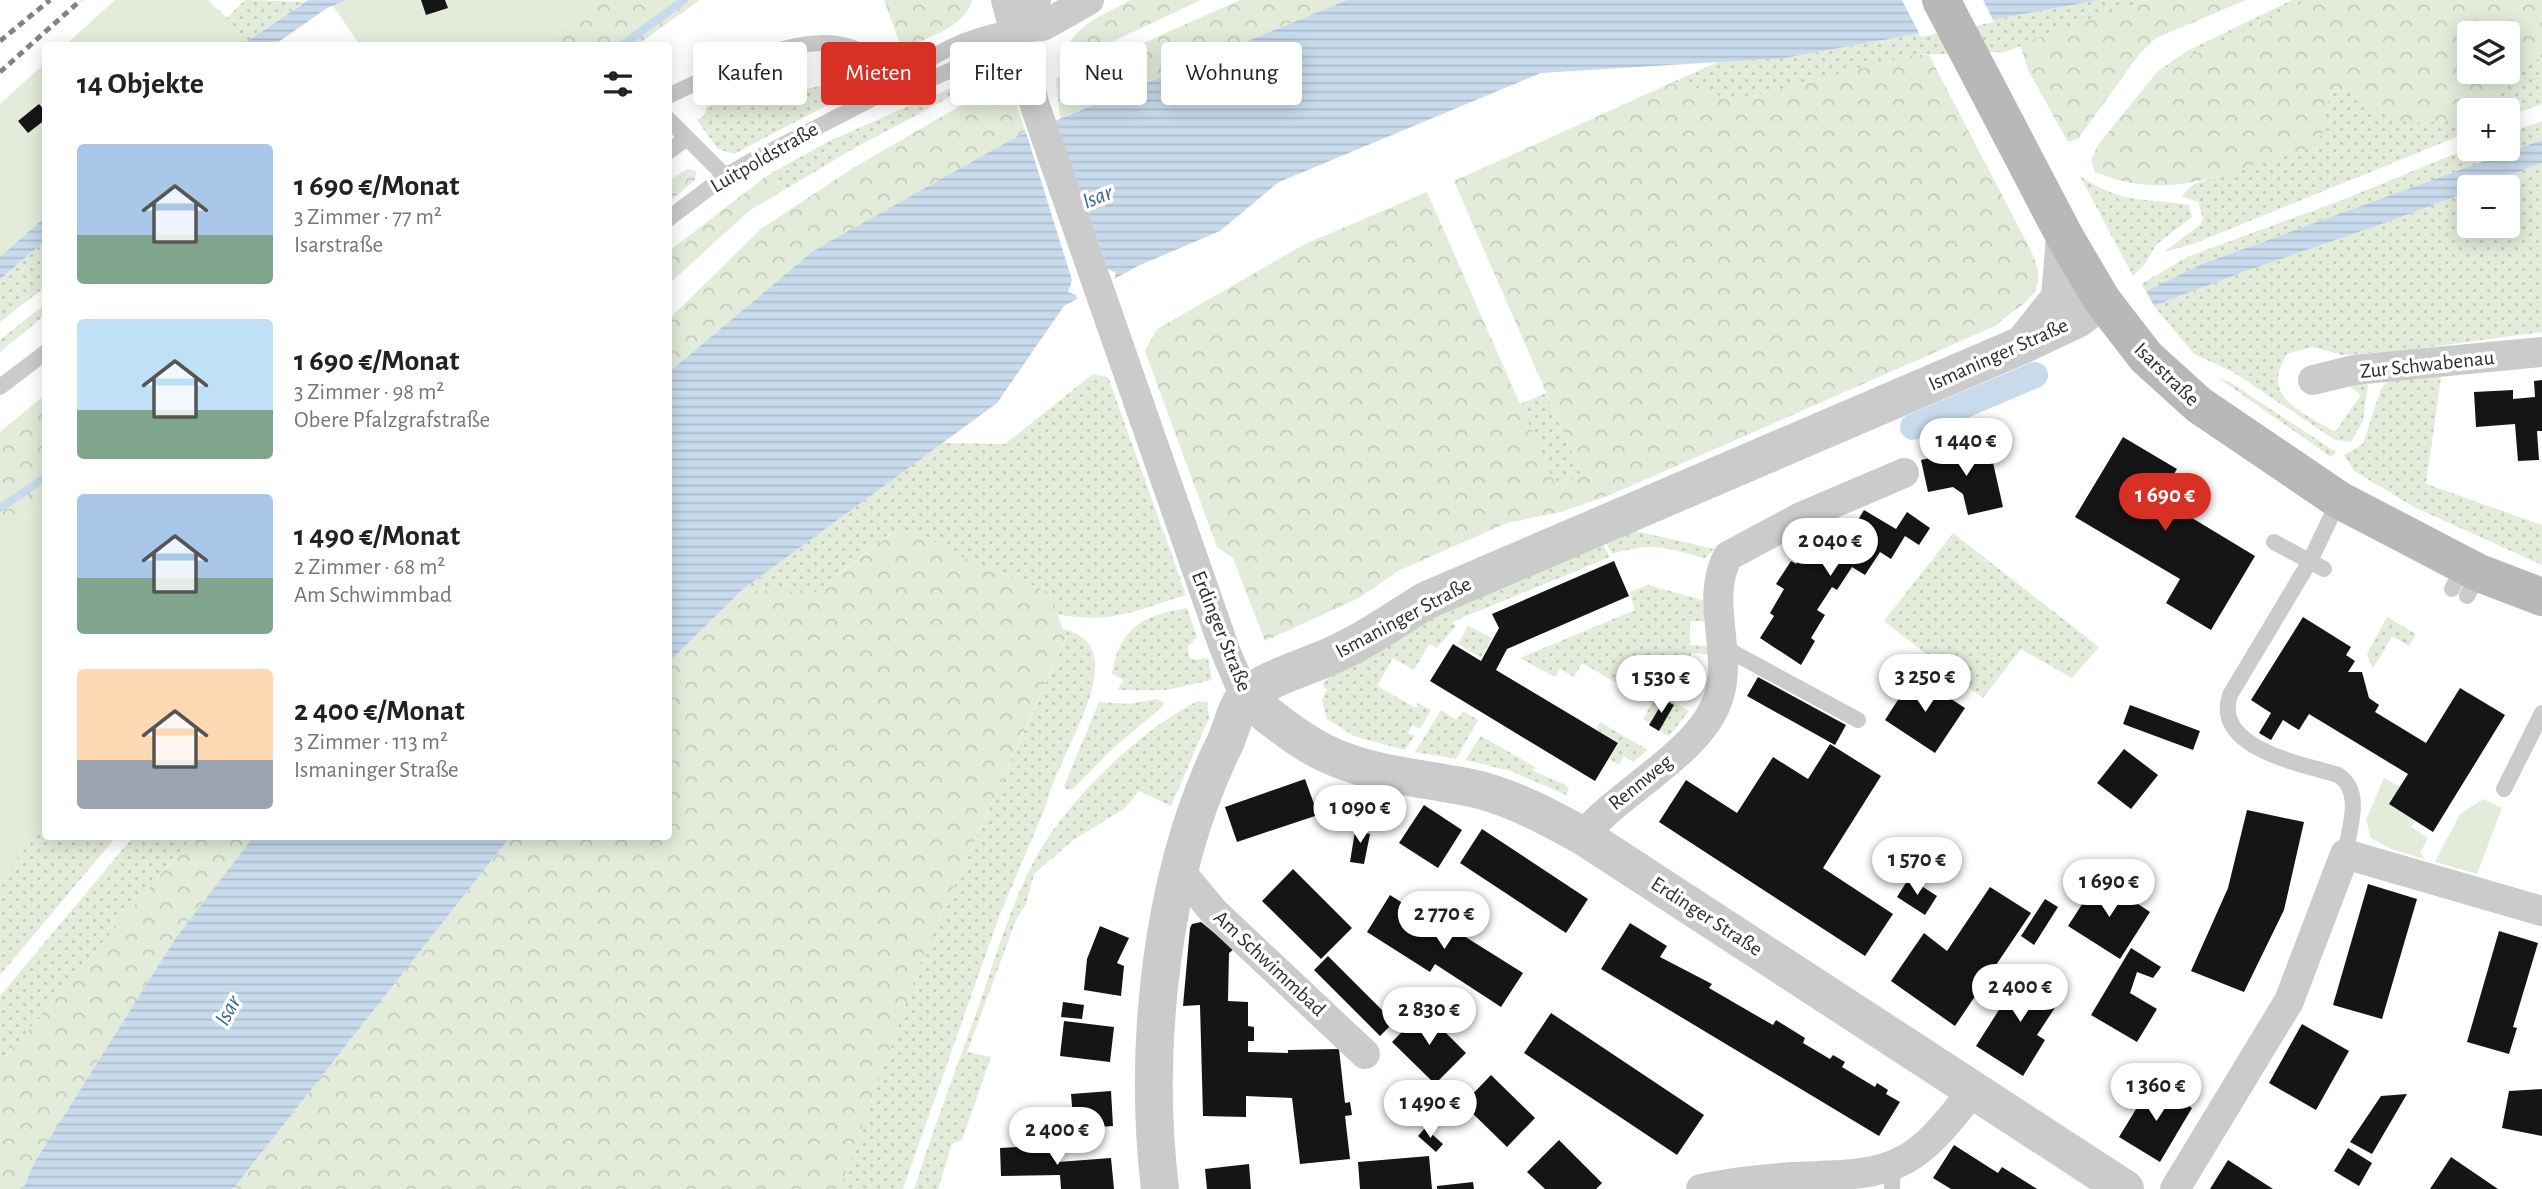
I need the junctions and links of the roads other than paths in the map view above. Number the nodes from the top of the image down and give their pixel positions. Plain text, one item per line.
1 (1006, 0) edge
2 (1036, 0) edge
3 (1089, 0) edge
4 (1941, 0) edge
5 (1014, 29) junction
6 (821, 42) edge
7 (936, 77) edge
8 (672, 94) edge
9 (861, 105) edge
10 (672, 123) edge
11 (687, 138) junction
12 (672, 149) edge
13 (725, 176) junction
14 (672, 216) edge
15 (2065, 237) junction
16 (2102, 300) junction
17 (2022, 345) junction
18 (2542, 352) edge
19 (42, 355) edge
20 (2313, 380) dead end
21 (0, 387) edge
22 (1903, 473) dead end
23 (2339, 500) junction
24 (2274, 542) dead end
25 (2317, 565) junction
26 (2542, 597) edge
27 (1723, 648) junction
28 (1245, 696) junction
29 (2542, 713) edge
30 (1858, 720) dead end
31 (2504, 789) dead end
32 (1583, 836) junction
33 (2345, 854) junction
34 (1178, 869) junction
35 (2542, 911) edge
36 (1365, 1054) dead end
37 (1973, 1091) junction
38 (1893, 1177) edge
39 (1160, 1189) edge
40 (1701, 1189) edge
41 (2125, 1189) edge
42 (2175, 1189) edge

1 - 5 street, Erdinger Straße
2 - 5 street, Luitpoldstraße
3 - 5 street, Luitpoldstraße
4 - 15 main road, Isarstraße
5 - 7 lane, Luitpoldstraße
5 - 28 street, Erdinger Straße
6 - 8 lane
9 - 13 lane, Luitpoldstraße
10 - 11 lane
11 - 12 lane
11 - 13 lane
13 - 14 lane, Luitpoldstraße
15 - 16 main road, Isarstraße
15 - 17 street
16 - 17 street, Ismaninger Straße
16 - 23 main road, Isarstraße
17 - 28 street, Ismaninger Straße
18 - 20 street, Zur Schwabenau
19 - 21 lane
22 - 27 street, Rennweg
23 - 25 lane
23 - 26 main road, Isarstraße
24 - 25 lane
25 - 33 lane
27 - 30 lane
27 - 32 street, Rennweg
28 - 32 street, Erdinger Straße
28 - 34 street
29 - 31 lane
32 - 37 street, Erdinger Straße
33 - 35 street
33 - 42 street
34 - 36 street, Am Schwimmbad
34 - 39 street
37 - 38 street
37 - 41 street, Erdinger Straße
38 - 40 street

